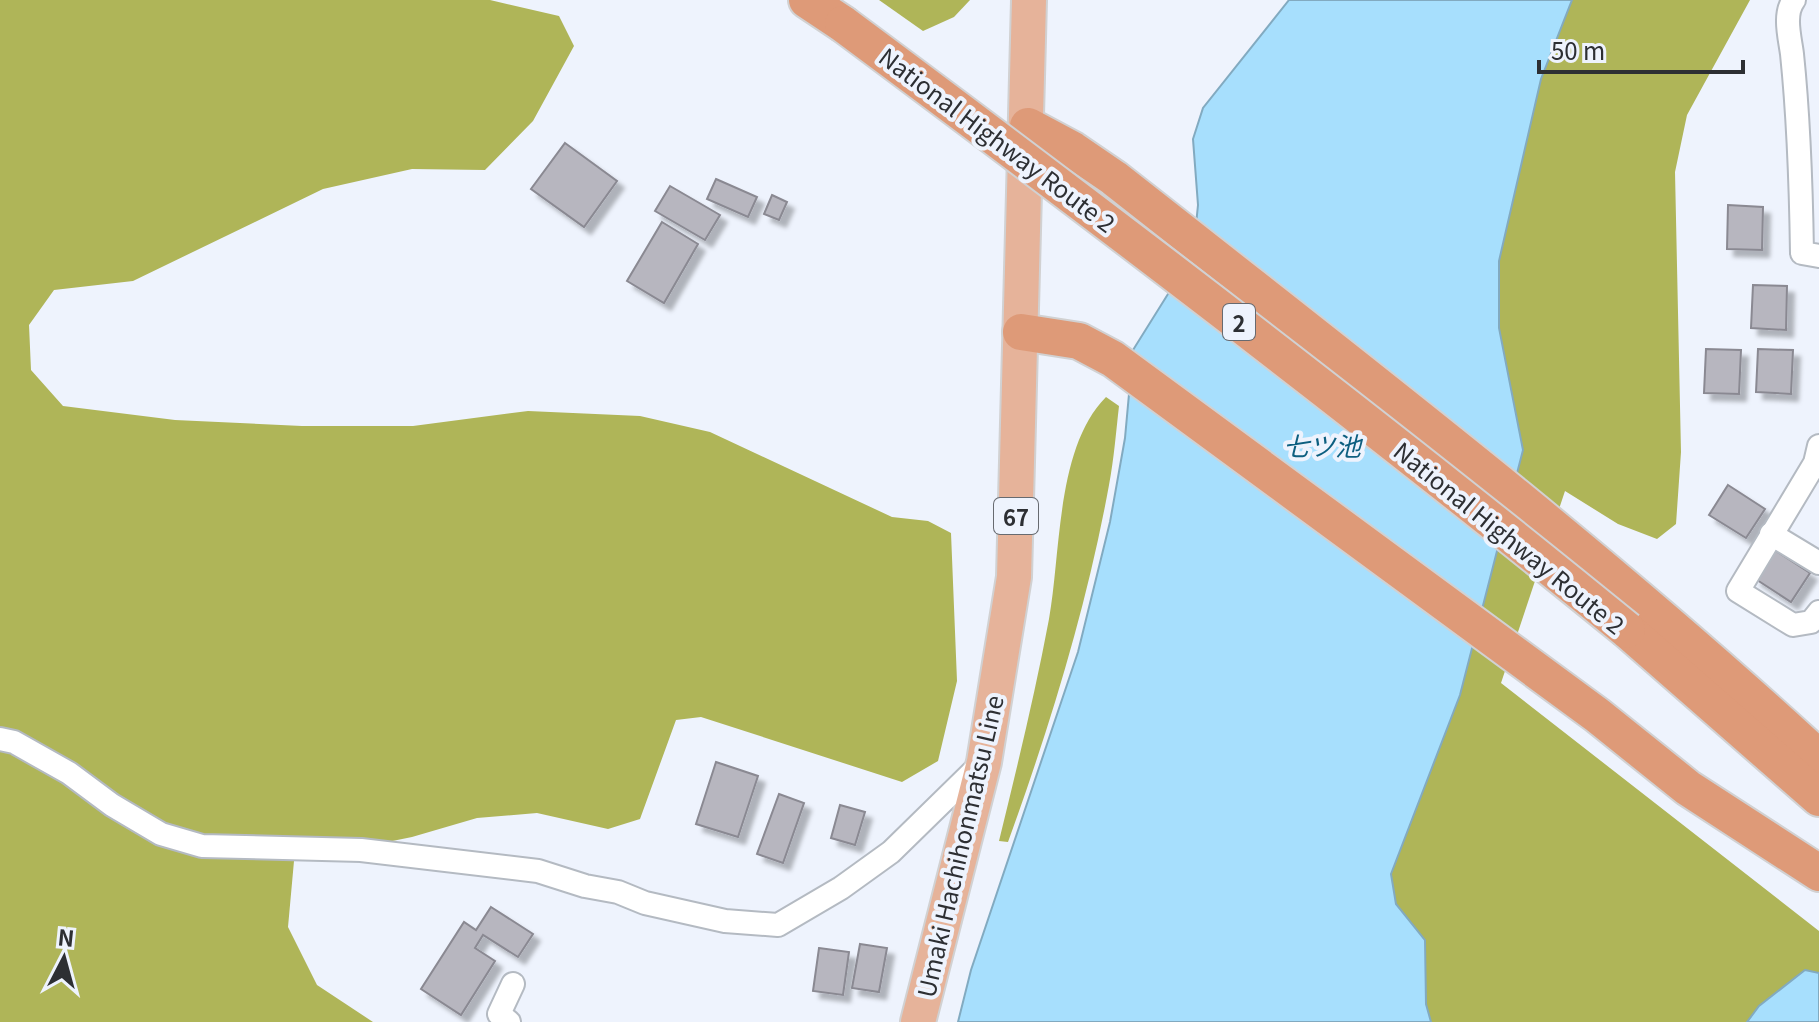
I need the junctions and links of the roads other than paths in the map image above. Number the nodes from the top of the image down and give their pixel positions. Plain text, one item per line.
1 (807, 0) edge
2 (1029, 0) edge
3 (1794, 0) edge
4 (1809, 120) edge
5 (1028, 126) junction
6 (1819, 256) edge
7 (1021, 332) junction
8 (1819, 446) edge
9 (1771, 534) junction
10 (1819, 563) edge
11 (1819, 612) edge
12 (0, 739) edge
13 (1819, 758) edge
14 (984, 762) junction
15 (1819, 798) edge
16 (1819, 873) edge
17 (513, 984) dead end
18 (509, 1022) edge
19 (918, 1022) edge

1 - 15 highway, National Highway Route 2 / 2, bridge
2 - 5 main road, Umaki Hachihonmatsu Line / 67
3 - 4 street
4 - 6 street
5 - 7 main road, Umaki Hachihonmatsu Line / 67
5 - 13 highway
7 - 14 main road, Umaki Hachihonmatsu Line / 67
7 - 16 highway
8 - 9 street
9 - 10 street
9 - 11 street
12 - 14 street
14 - 19 main road, Umaki Hachihonmatsu Line / 67
17 - 18 street

